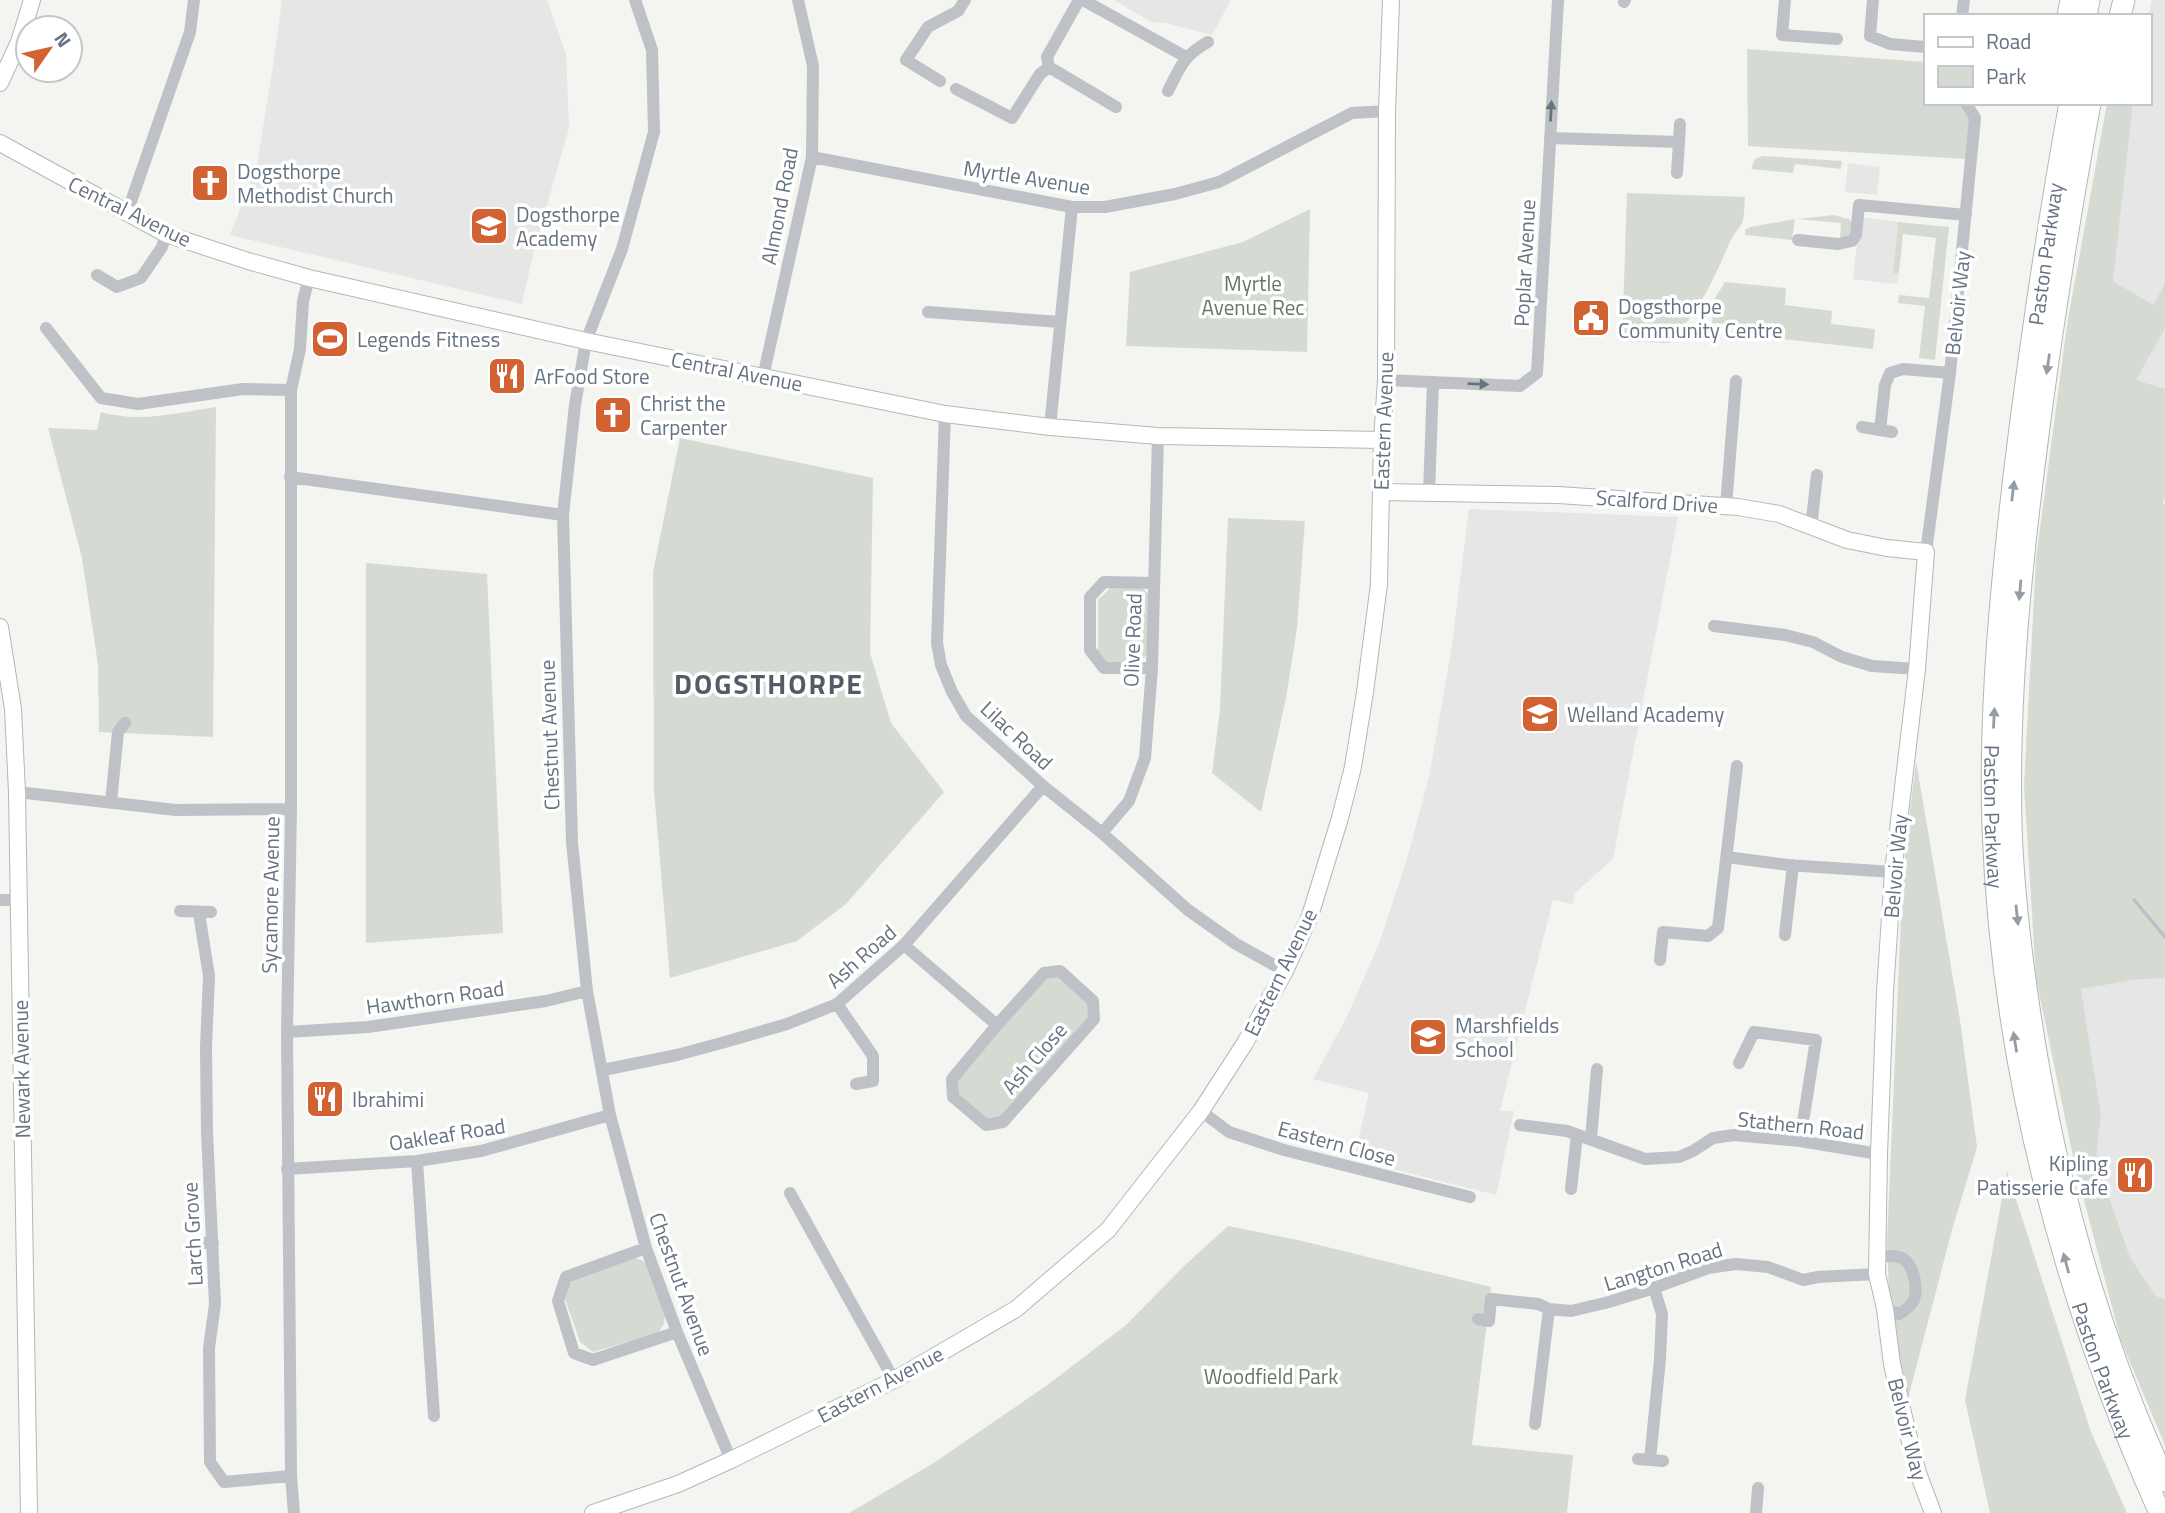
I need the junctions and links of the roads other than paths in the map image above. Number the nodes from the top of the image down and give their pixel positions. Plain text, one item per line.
1 (32, 0) edge
2 (194, 0) edge
3 (635, 0) edge
4 (798, 0) edge
5 (965, 0) edge
6 (1081, 0) edge
7 (1391, 0) edge
8 (1558, 0) edge
9 (1785, 0) edge
10 (1873, 0) edge
11 (1837, 39) dead end
12 (1208, 42) dead end
13 (1924, 47) edge
14 (1186, 57) junction
15 (1049, 67) junction
16 (940, 81) dead end
17 (0, 83) edge
18 (956, 89) dead end
19 (1168, 91) dead end
20 (1967, 105) edge
21 (2056, 105) edge
22 (2070, 105) edge
23 (2089, 105) edge
24 (2096, 105) edge
25 (1116, 107) dead end
26 (1387, 111) junction
27 (1680, 124) dead end
28 (1550, 138) junction
29 (1679, 142) junction
30 (0, 143) edge
31 (812, 157) junction
32 (1677, 173) dead end
33 (2064, 192) junction
34 (1072, 207) junction
35 (127, 213) junction
36 (1966, 215) junction
37 (166, 234) junction
38 (1798, 240) dead end
39 (97, 275) dead end
40 (309, 278) junction
41 (928, 312) dead end
42 (1060, 322) junction
43 (46, 328) dead end
44 (586, 341) junction
45 (1950, 373) junction
46 (763, 377) junction
47 (1386, 380) junction
48 (1736, 381) dead end
49 (1433, 382) junction
50 (291, 390) junction
51 (945, 414) junction
52 (1050, 427) junction
53 (1862, 427) dead end
54 (1158, 436) junction
55 (1382, 440) junction
56 (1817, 475) dead end
57 (290, 477) junction
58 (1381, 492) junction
59 (1429, 492) junction
60 (1726, 506) junction
61 (563, 515) junction
62 (1811, 528) junction
63 (1926, 552) junction
64 (1154, 583) junction
65 (1714, 625) dead end
66 (0, 627) edge
67 (1152, 668) junction
68 (1917, 669) junction
69 (7, 710) edge
70 (125, 723) dead end
71 (1737, 766) dead end
72 (1043, 786) junction
73 (17, 792) junction
74 (111, 802) junction
75 (290, 809) junction
76 (1102, 833) junction
77 (1727, 857) junction
78 (1793, 865) junction
79 (1893, 872) junction
80 (0, 900) edge
81 (19, 900) junction
82 (180, 911) dead end
83 (1785, 935) dead end
84 (904, 945) junction
85 (1660, 960) dead end
86 (1284, 971) junction
87 (587, 992) junction
88 (837, 1004) junction
89 (997, 1026) junction
90 (286, 1032) junction
91 (1739, 1063) dead end
92 (1597, 1069) dead end
93 (603, 1070) junction
94 (856, 1084) dead end
95 (1201, 1111) junction
96 (610, 1115) junction
97 (1520, 1125) dead end
98 (1577, 1135) junction
99 (1591, 1139) junction
100 (1800, 1141) junction
101 (1879, 1154) junction
102 (418, 1161) junction
103 (287, 1169) junction
104 (1571, 1189) dead end
105 (790, 1193) dead end
106 (1470, 1197) dead end
107 (195, 1243) dead end
108 (213, 1243) junction
109 (646, 1248) junction
110 (1877, 1257) junction
111 (1877, 1274) junction
112 (1654, 1288) junction
113 (1549, 1309) junction
114 (1885, 1309) junction
115 (1478, 1319) dead end
116 (677, 1332) junction
117 (894, 1380) junction
118 (434, 1416) dead end
119 (1535, 1424) dead end
120 (731, 1460) junction
121 (1651, 1460) dead end
122 (291, 1476) junction
123 (2165, 1481) edge
124 (1759, 1488) dead end
125 (29, 1513) edge
126 (294, 1513) edge
127 (593, 1513) edge
128 (1756, 1513) edge
129 (1933, 1513) edge
130 (2160, 1513) edge

1 - 17 street
2 - 35 street
3 - 44 street, Chestnut Avenue
4 - 31 street, Almond Road
5 - 16 street
6 - 14 street
6 - 15 street
7 - 26 street, Eastern Avenue
28 -> 8 street, Poplar Avenue
9 - 11 street
10 - 13 street
12 - 14 street
14 - 19 street
15 - 18 street
15 - 25 street
20 - 36 street, Belvoir Way
21 - 33 highway
22 - 33 highway, Paston Parkway
23 - 33 highway, Paston Parkway
24 - 33 highway
26 - 34 street, Myrtle Avenue
26 - 47 street, Eastern Avenue
27 - 29 street
28 - 29 street
49 -> 28 street, Poplar Avenue
29 - 32 street
30 - 35 street, Central Avenue
31 - 34 street, Myrtle Avenue
31 - 46 street, Almond Road
33 -> 123 highway, Paston Parkway
130 -> 33 highway, Paston Parkway
34 - 42 street
35 - 37 street, Central Avenue
36 - 38 street
36 - 45 street, Belvoir Way
37 - 39 street
37 - 40 street, Central Avenue
40 - 44 street, Central Avenue
40 - 50 street, Sycamore Avenue
41 - 42 street
42 - 52 street
43 - 50 street
44 - 46 street, Central Avenue
44 - 61 street, Chestnut Avenue
45 - 53 street
45 - 63 street, Belvoir Way
46 - 51 street, Central Avenue
47 - 49 street, Poplar Avenue
47 - 55 street, Eastern Avenue
48 - 60 street
49 - 59 street
50 - 57 street, Sycamore Avenue
51 - 52 street, Central Avenue
51 - 72 street, Lilac Road
52 - 54 street, Central Avenue
54 - 55 street, Central Avenue
54 - 64 street, Olive Road
55 - 58 street, Eastern Avenue
56 - 62 street
57 - 61 street
57 - 75 street, Sycamore Avenue
58 - 59 street, Scalford Drive
58 - 86 street, Eastern Avenue
59 - 60 street, Scalford Drive
60 - 62 street, Scalford Drive
61 - 87 street, Chestnut Avenue
62 - 63 street, Scalford Drive
63 - 68 street, Belvoir Way
64 - 67 street, Olive Road
64 - 67 street
65 - 68 street
66 - 69 street, Newark Avenue
67 - 76 street, Olive Road
68 - 79 street, Belvoir Way
69 - 73 street, Newark Avenue
70 - 74 street
71 - 77 street
72 - 76 street, Lilac Road
72 - 84 street, Ash Road
73 - 74 street
73 - 81 street, Newark Avenue
74 - 75 street
75 - 90 street, Sycamore Avenue
76 - 86 street, Lilac Road
77 - 78 street
77 - 85 street
78 - 79 street
78 - 83 street
79 - 101 street, Belvoir Way
80 - 81 street
81 - 125 street, Newark Avenue
82 - 108 street, Larch Grove
84 - 88 street, Ash Road
84 - 89 street
86 - 95 street, Eastern Avenue
87 - 90 street, Hawthorn Road
87 - 93 street, Chestnut Avenue
88 - 93 street, Ash Road
88 - 94 street
89 - 89 street, Ash Close
90 - 103 street, Sycamore Avenue
91 - 100 street
92 - 99 street
93 - 96 street, Chestnut Avenue
95 - 106 street, Eastern Close
95 - 117 street, Eastern Avenue
96 - 102 street, Oakleaf Road
96 - 109 street, Chestnut Avenue
97 - 98 street, Stathern Road
98 - 99 street, Stathern Road
98 - 104 street
99 - 100 street, Stathern Road
100 - 101 street, Stathern Road
101 - 110 street, Belvoir Way
102 - 103 street, Oakleaf Road
102 - 118 street
103 - 122 street, Sycamore Avenue
105 - 117 street
107 - 108 street
108 - 122 street, Larch Grove
109 - 116 street, Chestnut Avenue
109 - 116 street
110 - 111 street, Belvoir Way
110 - 114 street
111 - 112 street, Langton Road
111 - 114 street, Belvoir Way
112 - 113 street, Langton Road
112 - 121 street
113 - 115 street, Langton Road
113 - 119 street
114 - 129 street, Belvoir Way
116 - 120 street, Chestnut Avenue
117 - 120 street, Eastern Avenue
120 - 127 street, Eastern Avenue
122 - 126 street, Sycamore Avenue
124 - 128 street

